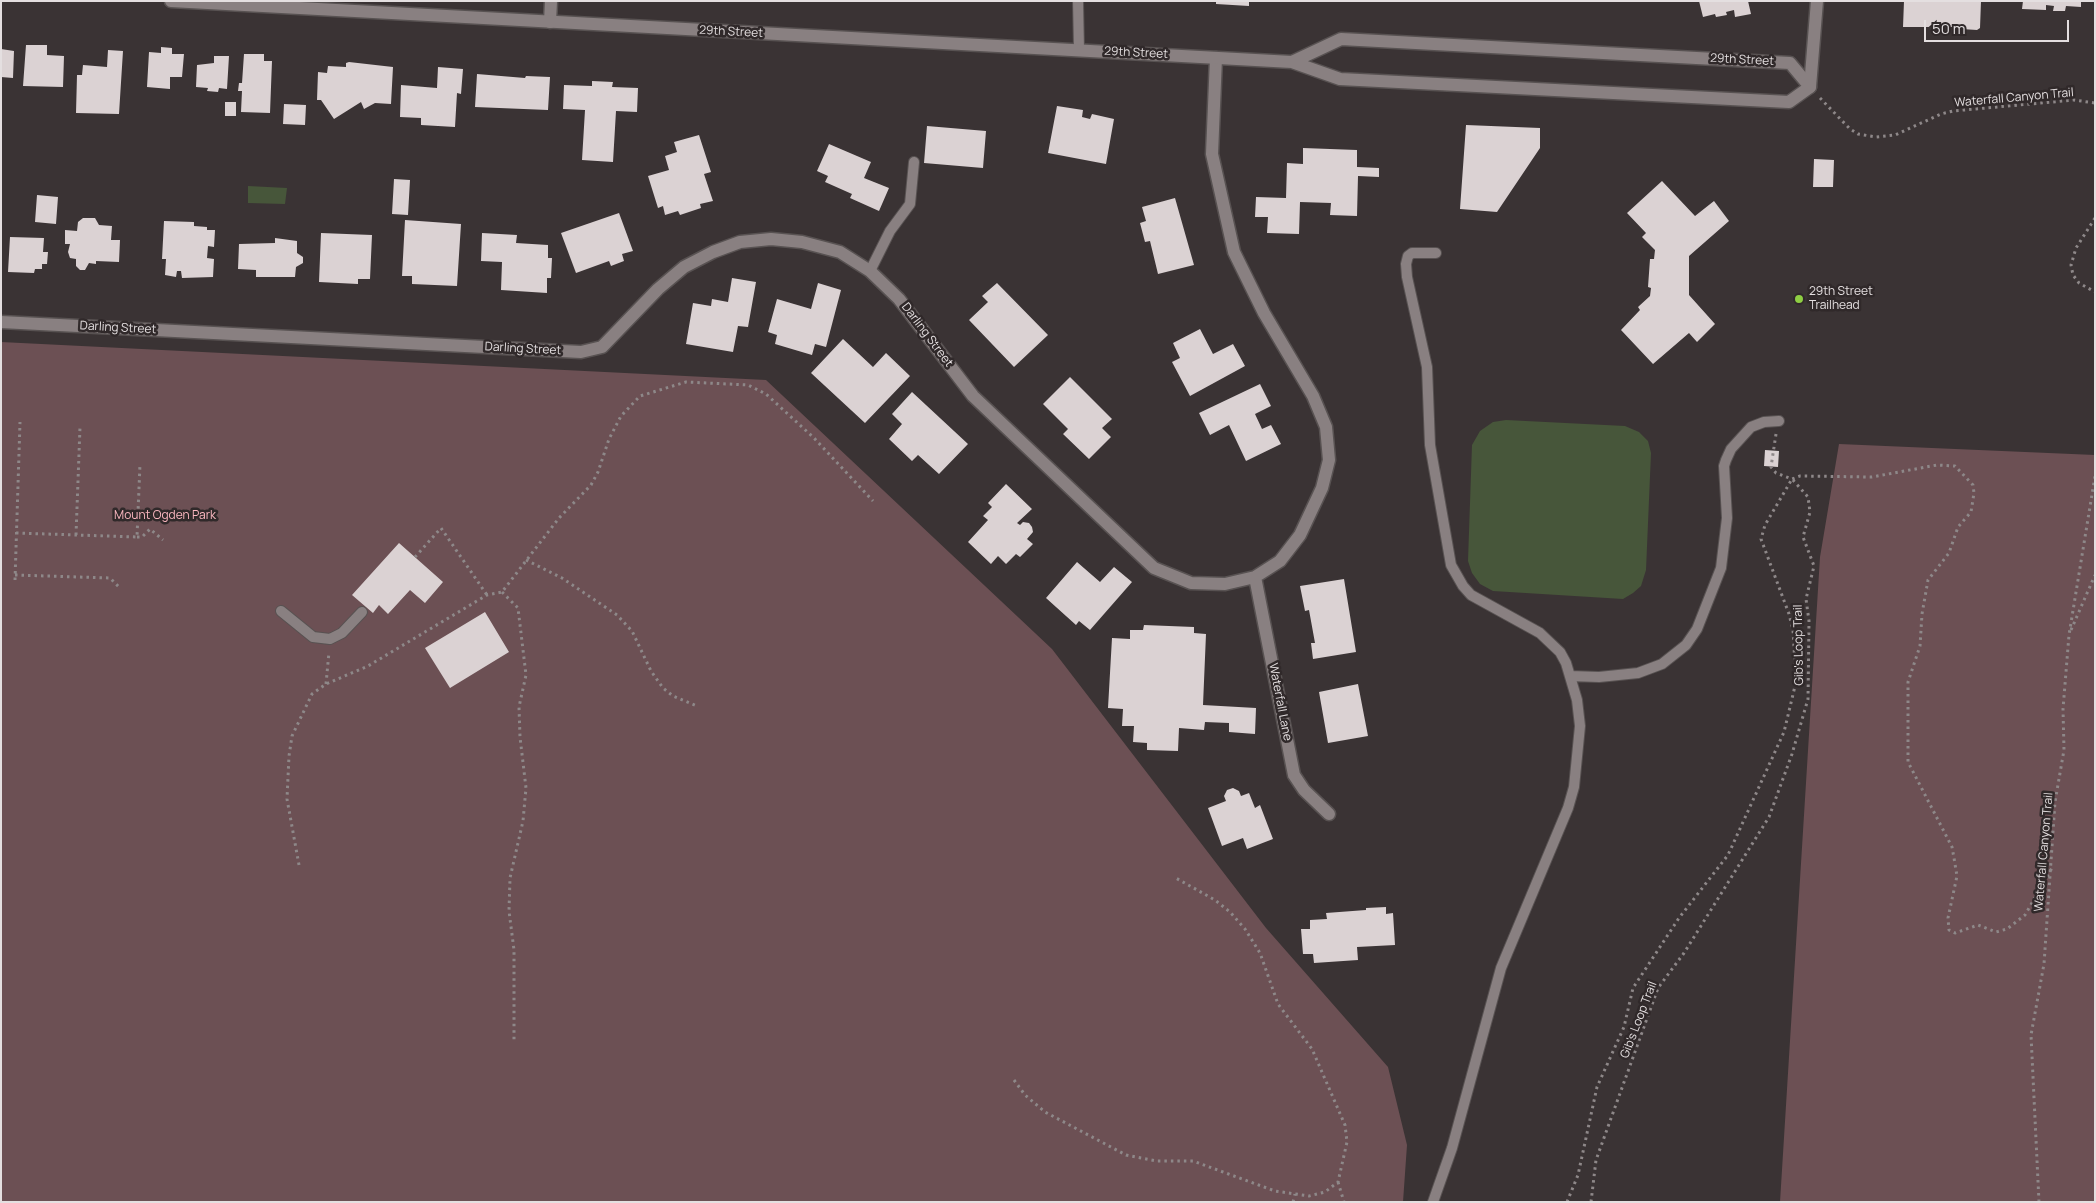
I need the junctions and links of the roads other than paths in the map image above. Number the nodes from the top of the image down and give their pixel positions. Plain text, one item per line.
1 (171, 1) edge
2 (551, 1) edge
3 (1078, 1) edge
4 (1817, 1) edge
5 (243, 3) edge
6 (550, 22) junction
7 (1079, 50) junction
8 (1216, 58) junction
9 (1292, 62) junction
10 (1810, 87) junction
11 (914, 162) dead end
12 (1436, 253) dead end
13 (870, 270) junction
14 (1, 322) edge
15 (1779, 421) road end
16 (1255, 577) junction
17 (280, 611) dead end
18 (362, 612) dead end
19 (1570, 676) junction
20 (1329, 814) dead end
21 (1433, 1202) edge

1 - 5 street, 29th Street
2 - 6 street
3 - 7 lane
4 - 10 street
5 - 6 street, 29th Street
6 - 7 street, 29th Street
7 - 8 street, 29th Street
8 - 9 street, 29th Street
8 - 16 street, Darling Street
9 - 10 street, 29th Street
9 - 10 street, 29th Street
11 - 13 lane
12 - 19 lane
13 - 14 street, Darling Street
13 - 16 street, Darling Street
15 - 19 lane
16 - 20 street, Waterfall Lane
17 - 18 lane
19 - 21 lane

